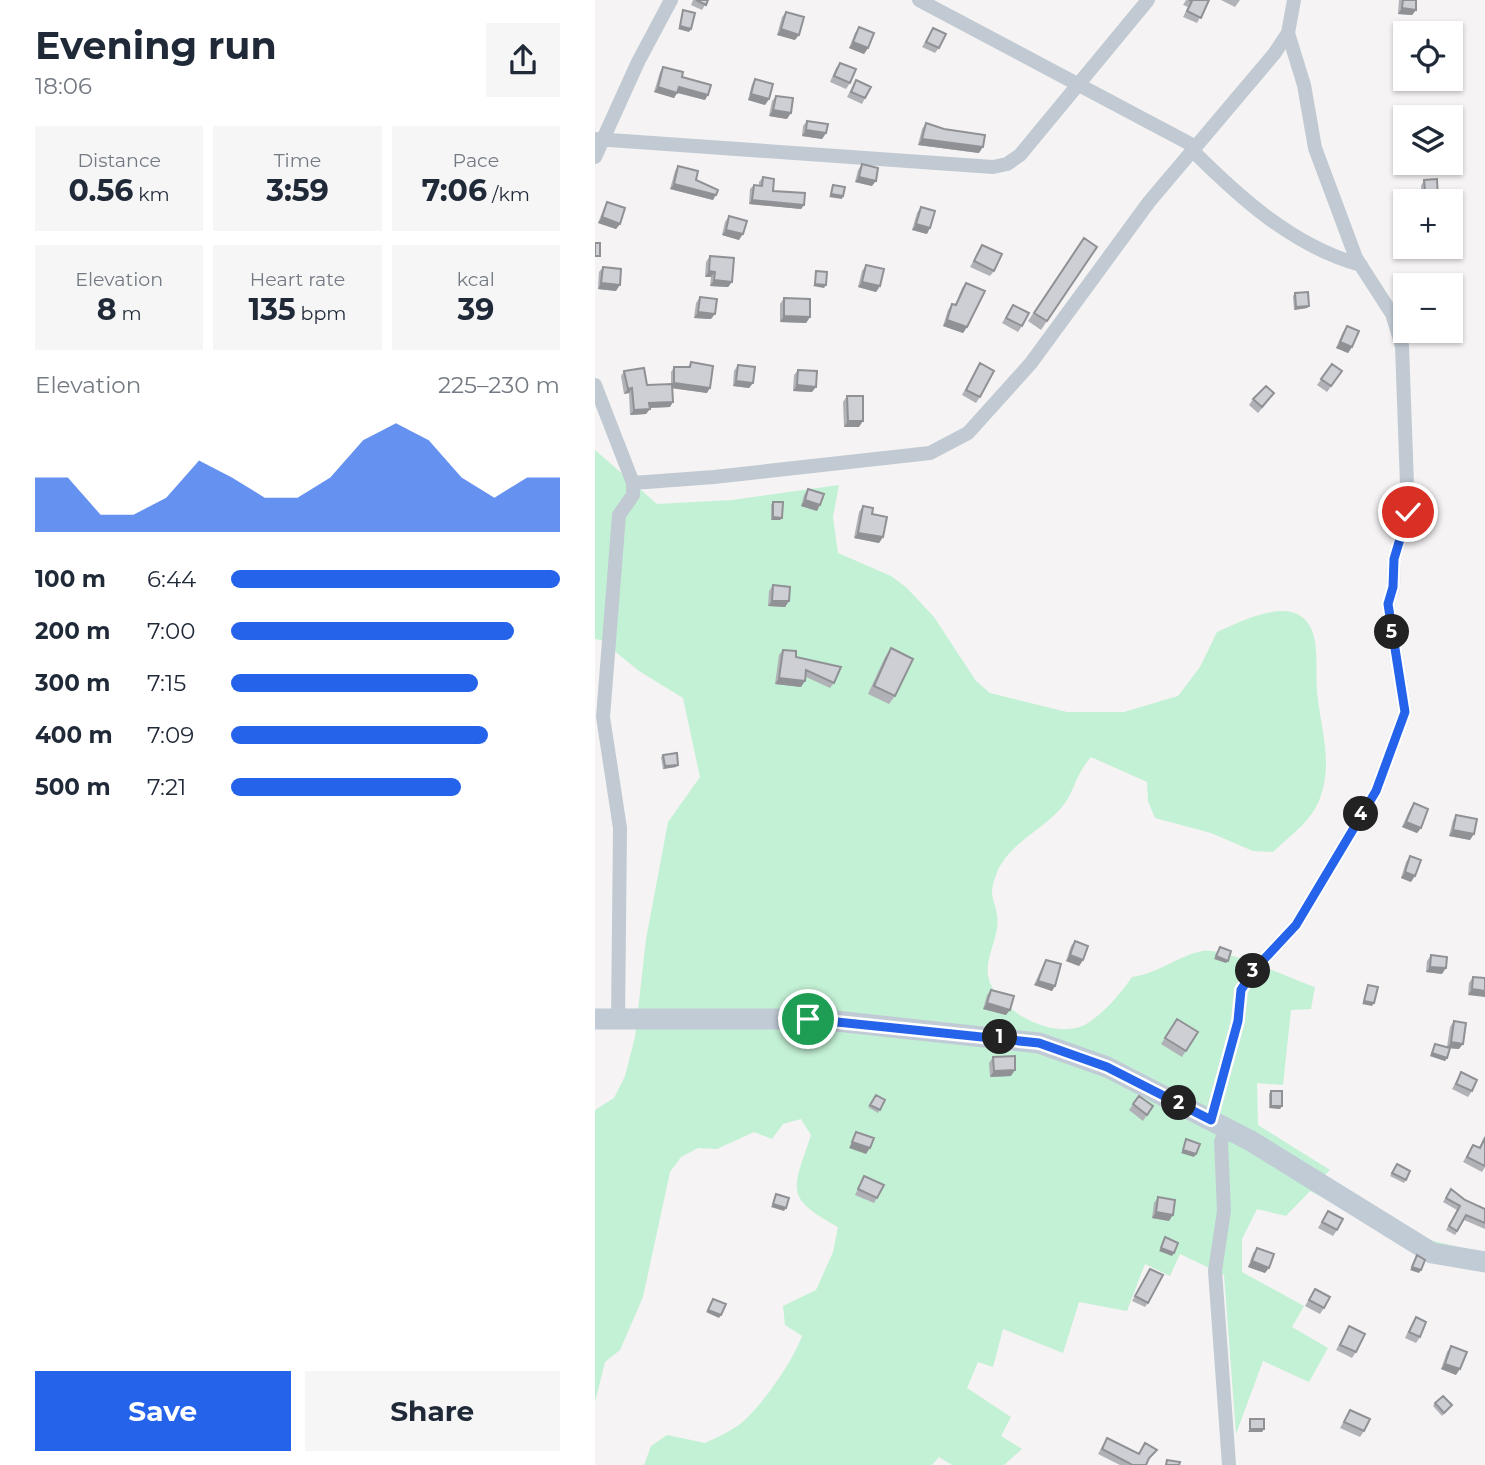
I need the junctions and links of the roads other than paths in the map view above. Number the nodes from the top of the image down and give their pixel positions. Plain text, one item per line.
1 (671, 0) edge
2 (919, 0) edge
3 (1148, 0) edge
4 (1294, 0) edge
5 (1288, 33) junction
6 (1079, 85) junction
7 (600, 139) edge
8 (1194, 148) junction
9 (595, 157) edge
10 (1361, 265) junction
11 (595, 384) edge
12 (633, 483) junction
13 (595, 1019) edge
14 (618, 1022) junction
15 (1219, 1124) junction
16 (1485, 1262) edge
17 (1229, 1465) edge

1 - 7 street
2 - 6 street
3 - 6 street
4 - 5 street
5 - 8 street
5 - 10 street
6 - 7 street
6 - 8 street
7 - 9 street
8 - 10 street
8 - 12 street
10 - 15 street
11 - 12 street
12 - 14 street
13 - 14 street
14 - 15 street
15 - 16 street
15 - 17 street

